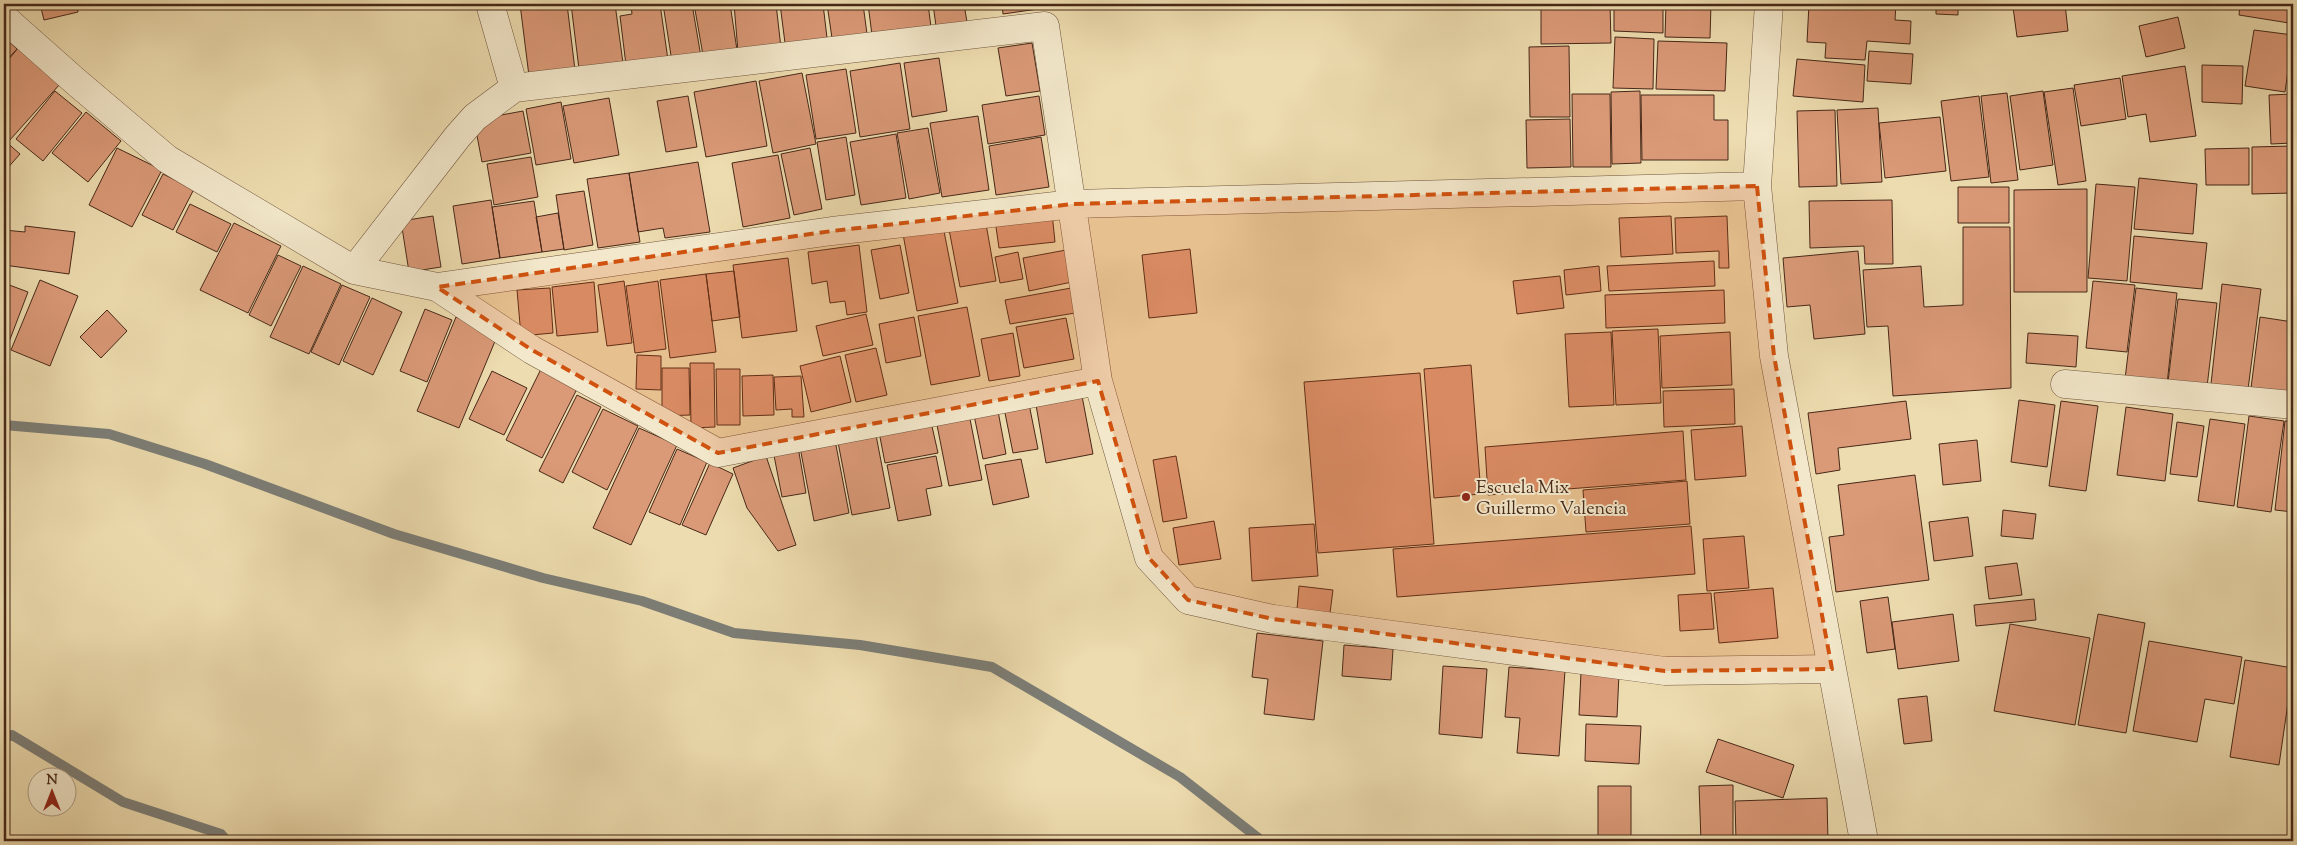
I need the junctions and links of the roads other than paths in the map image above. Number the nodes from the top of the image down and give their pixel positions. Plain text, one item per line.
1 (490, 4) edge
2 (1769, 4) edge
3 (4, 18) edge
4 (514, 88) junction
5 (1757, 186) junction
6 (1073, 204) junction
7 (354, 270) junction
8 (436, 288) junction
9 (1098, 381) junction
10 (2065, 384) dead end
11 (2293, 406) edge
12 (1832, 669) junction
13 (1864, 841) edge

1 - 4 street
2 - 5 street
3 - 7 street
4 - 6 street
4 - 7 street
5 - 6 street
5 - 12 street
6 - 8 street
6 - 9 street
7 - 8 street
8 - 9 street
9 - 12 street
10 - 11 street
12 - 13 street

